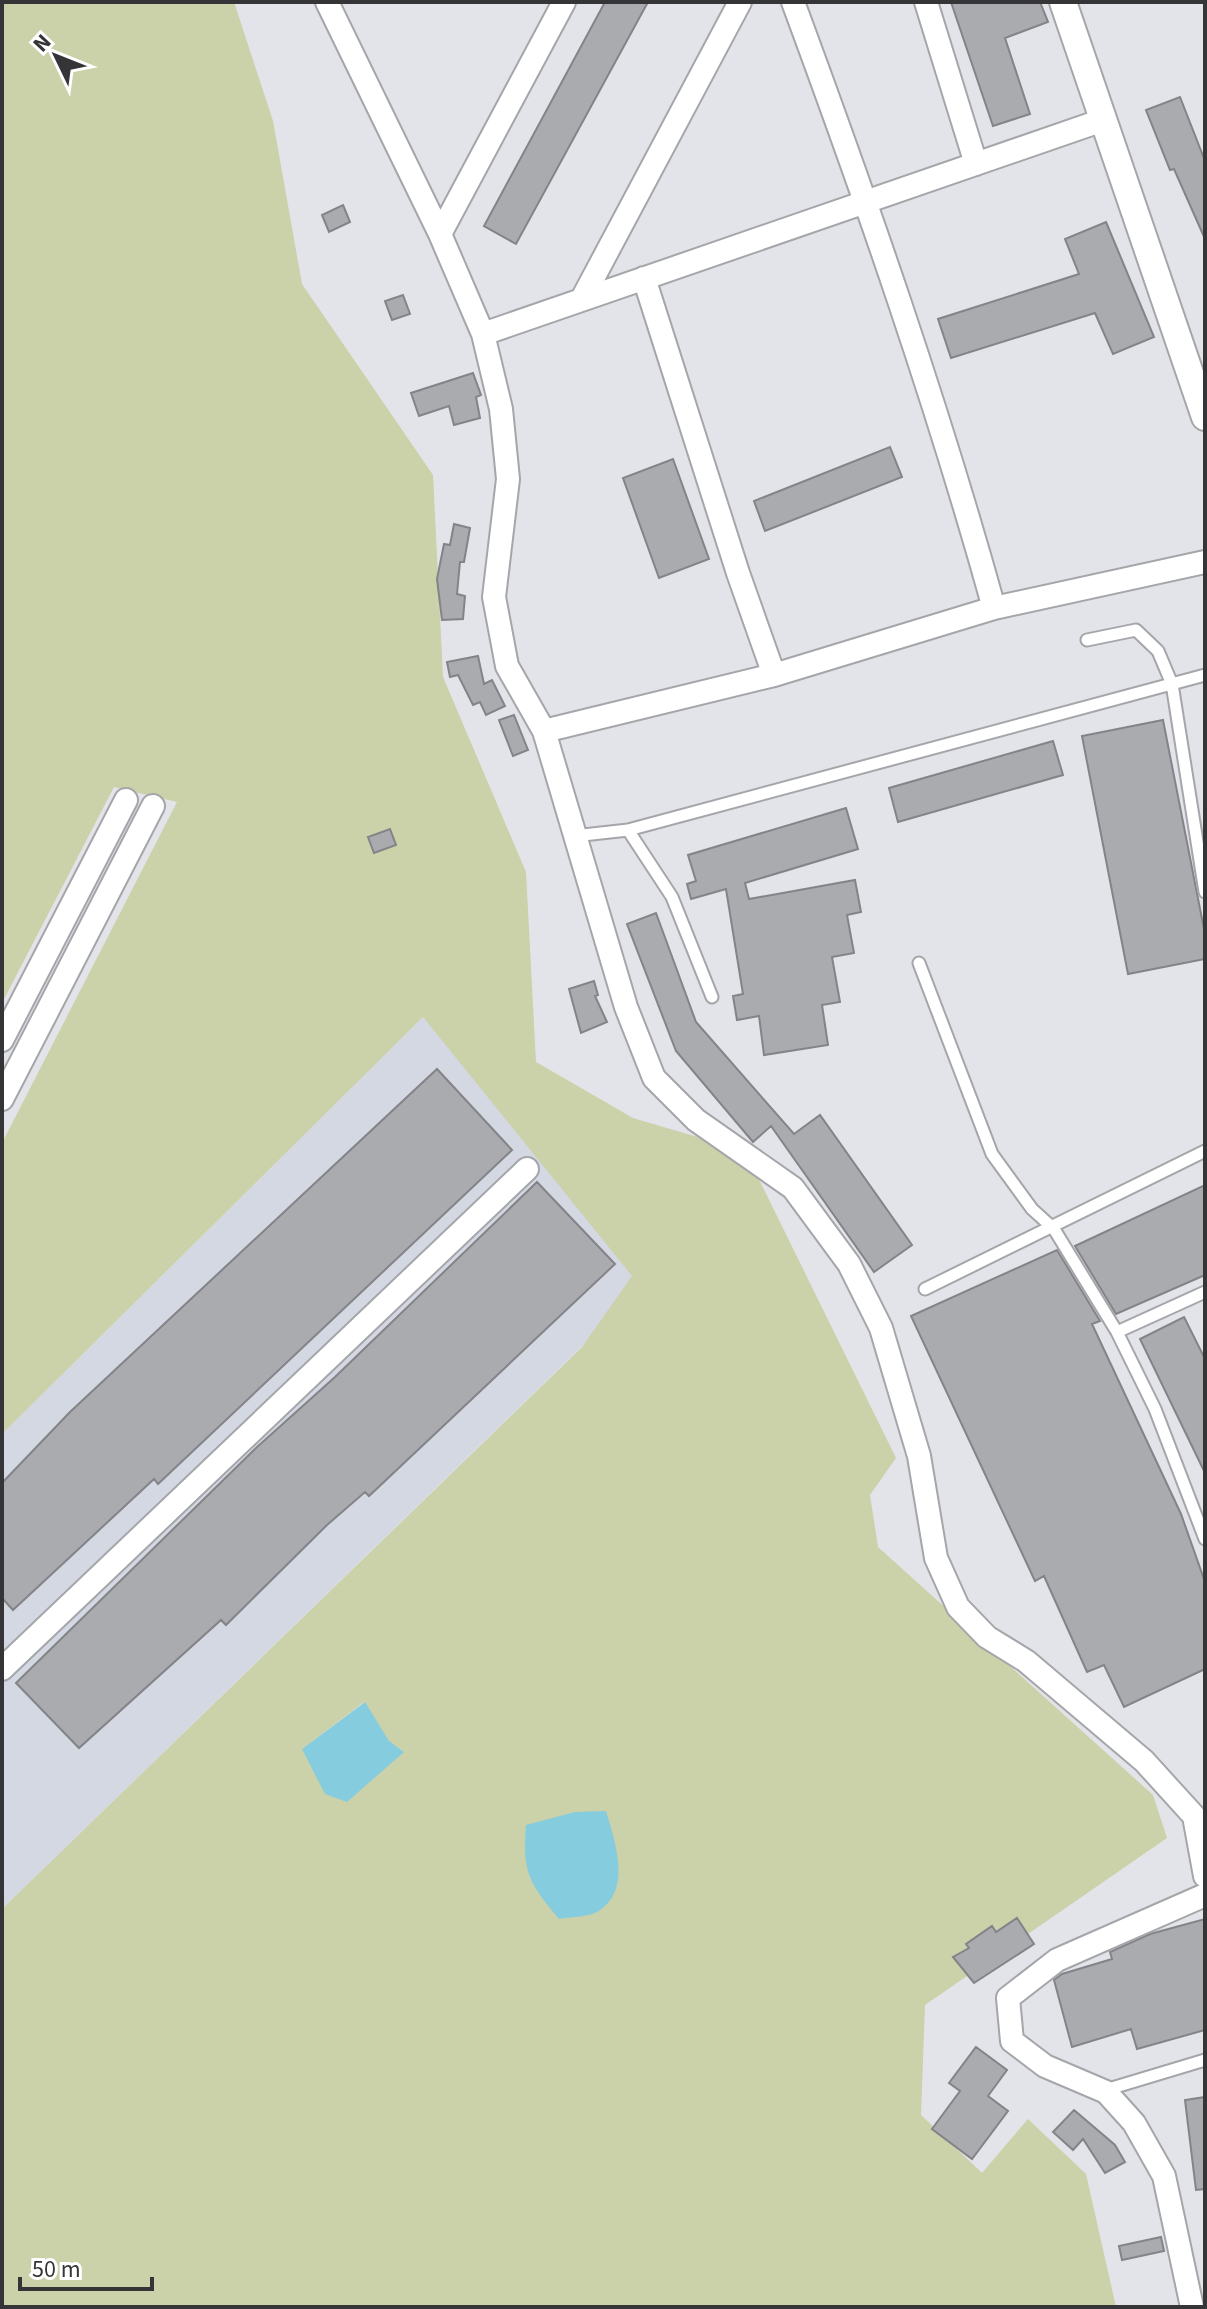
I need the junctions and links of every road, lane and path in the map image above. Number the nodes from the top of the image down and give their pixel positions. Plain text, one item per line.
1 (327, 2) edge
2 (564, 2) edge
3 (740, 2) edge
4 (793, 2) edge
5 (926, 2) edge
6 (1063, 2) edge
7 (1103, 120) junction
8 (976, 164) junction
9 (867, 202) junction
10 (440, 234) junction
11 (644, 278) junction
12 (582, 299) junction
13 (483, 334) junction
14 (1205, 417) edge
15 (1205, 562) edge
16 (994, 608) junction
17 (1087, 640) dead end
18 (774, 675) junction
19 (1205, 675) edge
20 (1172, 684) junction
21 (544, 731) junction
22 (126, 800) dead end
23 (153, 806) dead end
24 (628, 830) junction
25 (573, 836) junction
26 (1205, 892) edge
27 (919, 963) dead end
28 (712, 997) dead end
29 (2, 1040) edge
30 (2, 1099) edge
31 (1205, 1151) edge
32 (527, 1169) dead end
33 (1054, 1229) junction
34 (925, 1289) dead end
35 (1205, 1292) edge
36 (1117, 1332) junction
37 (1205, 1539) edge
38 (2, 1669) edge
39 (1205, 1876) edge
40 (1205, 1895) edge
41 (1205, 2060) edge
42 (1101, 2091) junction
43 (1192, 2307) edge

1 - 10 street
2 - 10 street
3 - 12 street
4 - 9 street
5 - 8 street
6 - 7 street
7 - 8 street
7 - 14 street
8 - 9 street
9 - 11 street
9 - 16 street
10 - 13 street
11 - 12 street
11 - 18 street
12 - 13 street
13 - 21 street
15 - 16 street
16 - 18 street
17 - 20 lane
18 - 21 street
19 - 20 lane
20 - 24 lane
20 - 26 lane
21 - 25 street
22 - 29 street
23 - 30 street
24 - 25 lane
24 - 28 lane
25 - 39 street
27 - 33 lane
31 - 33 lane
32 - 38 street
33 - 34 lane
33 - 36 lane
35 - 36 lane
36 - 37 lane
40 - 42 street
41 - 42 lane
42 - 43 street

